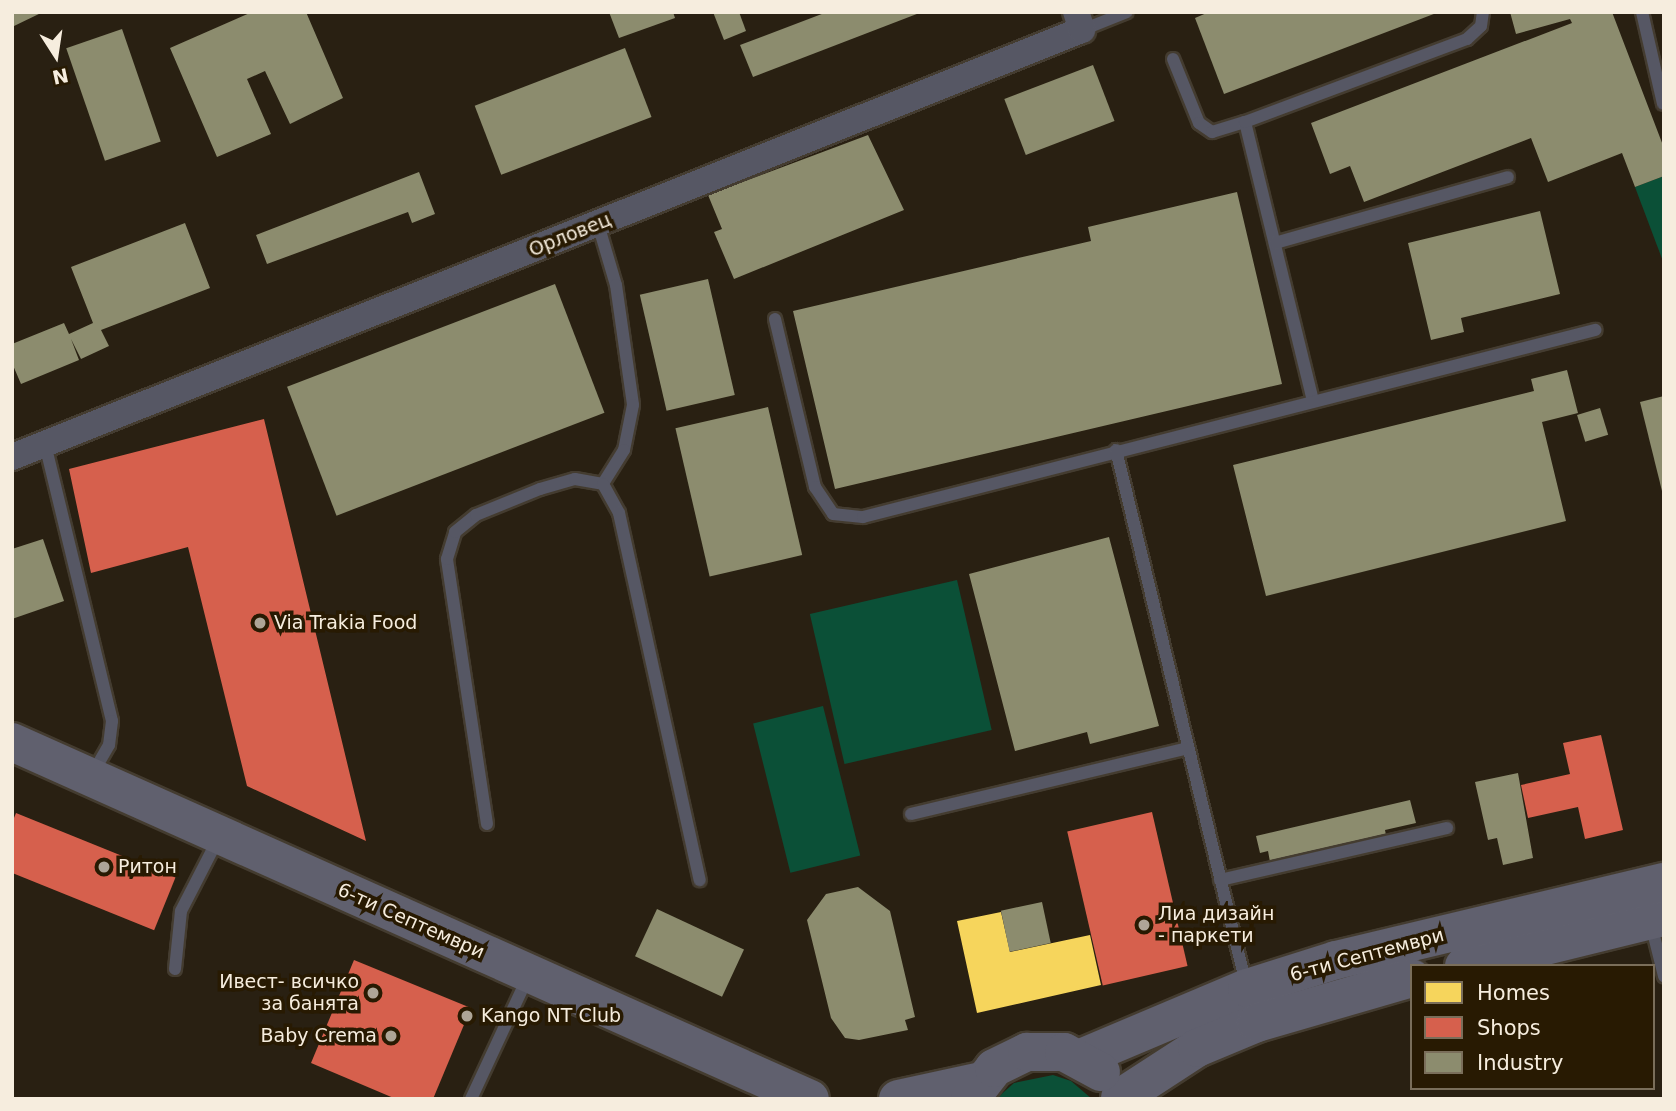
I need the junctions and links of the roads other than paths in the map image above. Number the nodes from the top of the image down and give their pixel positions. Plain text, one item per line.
1 (1127, 12) edge
2 (1483, 12) edge
3 (1642, 12) edge
4 (1079, 21) edge
5 (1173, 59) dead end
6 (1663, 104) edge
7 (1245, 122) junction
8 (1508, 177) dead end
9 (597, 224) junction
10 (1275, 243) junction
11 (775, 319) dead end
12 (1595, 330) dead end
13 (1313, 401) junction
14 (45, 444) junction
15 (1116, 450) junction
16 (12, 457) edge
17 (604, 484) junction
18 (12, 742) edge
19 (1188, 748) junction
20 (90, 777) junction
21 (911, 814) dead end
22 (487, 824) dead end
23 (1447, 828) dead end
24 (220, 835) junction
25 (700, 880) dead end
26 (1220, 880) junction
27 (1664, 882) edge
28 (1657, 919) edge
29 (1472, 964) edge
30 (175, 969) dead end
31 (530, 974) junction
32 (1664, 976) edge
33 (1410, 979) edge
34 (1247, 988) junction
35 (1081, 1058) junction
36 (975, 1090) edge
37 (1121, 1098) edge
38 (471, 1099) edge
39 (810, 1099) edge
40 (898, 1099) edge

1 - 4 lane, Орловец
2 - 7 lane
3 - 6 lane
4 - 9 street, Орловец
5 - 7 lane
7 - 10 lane
8 - 10 lane
9 - 14 street, Орловец
9 - 17 lane
10 - 13 lane
11 - 15 lane
12 - 13 lane
13 - 15 lane
14 - 16 street, Орловец
14 - 20 lane
15 - 19 lane
17 - 22 lane
17 - 25 lane
18 - 20 main road, 6-ти Септември
19 - 21 lane
19 - 26 lane
20 - 24 main road, 6-ти Септември
23 - 26 lane
24 - 30 lane
24 - 31 main road, 6-ти Септември
26 - 34 lane
27 - 34 main road, 6-ти Септември
28 - 29 main road, 6-ти Септември
28 - 32 lane
31 - 38 lane
31 - 39 main road, 6-ти Септември
33 - 37 main road, 6-ти Септември
34 - 35 main road, 6-ти Септември
35 - 36 main road
35 - 37 main road
36 - 40 main road

